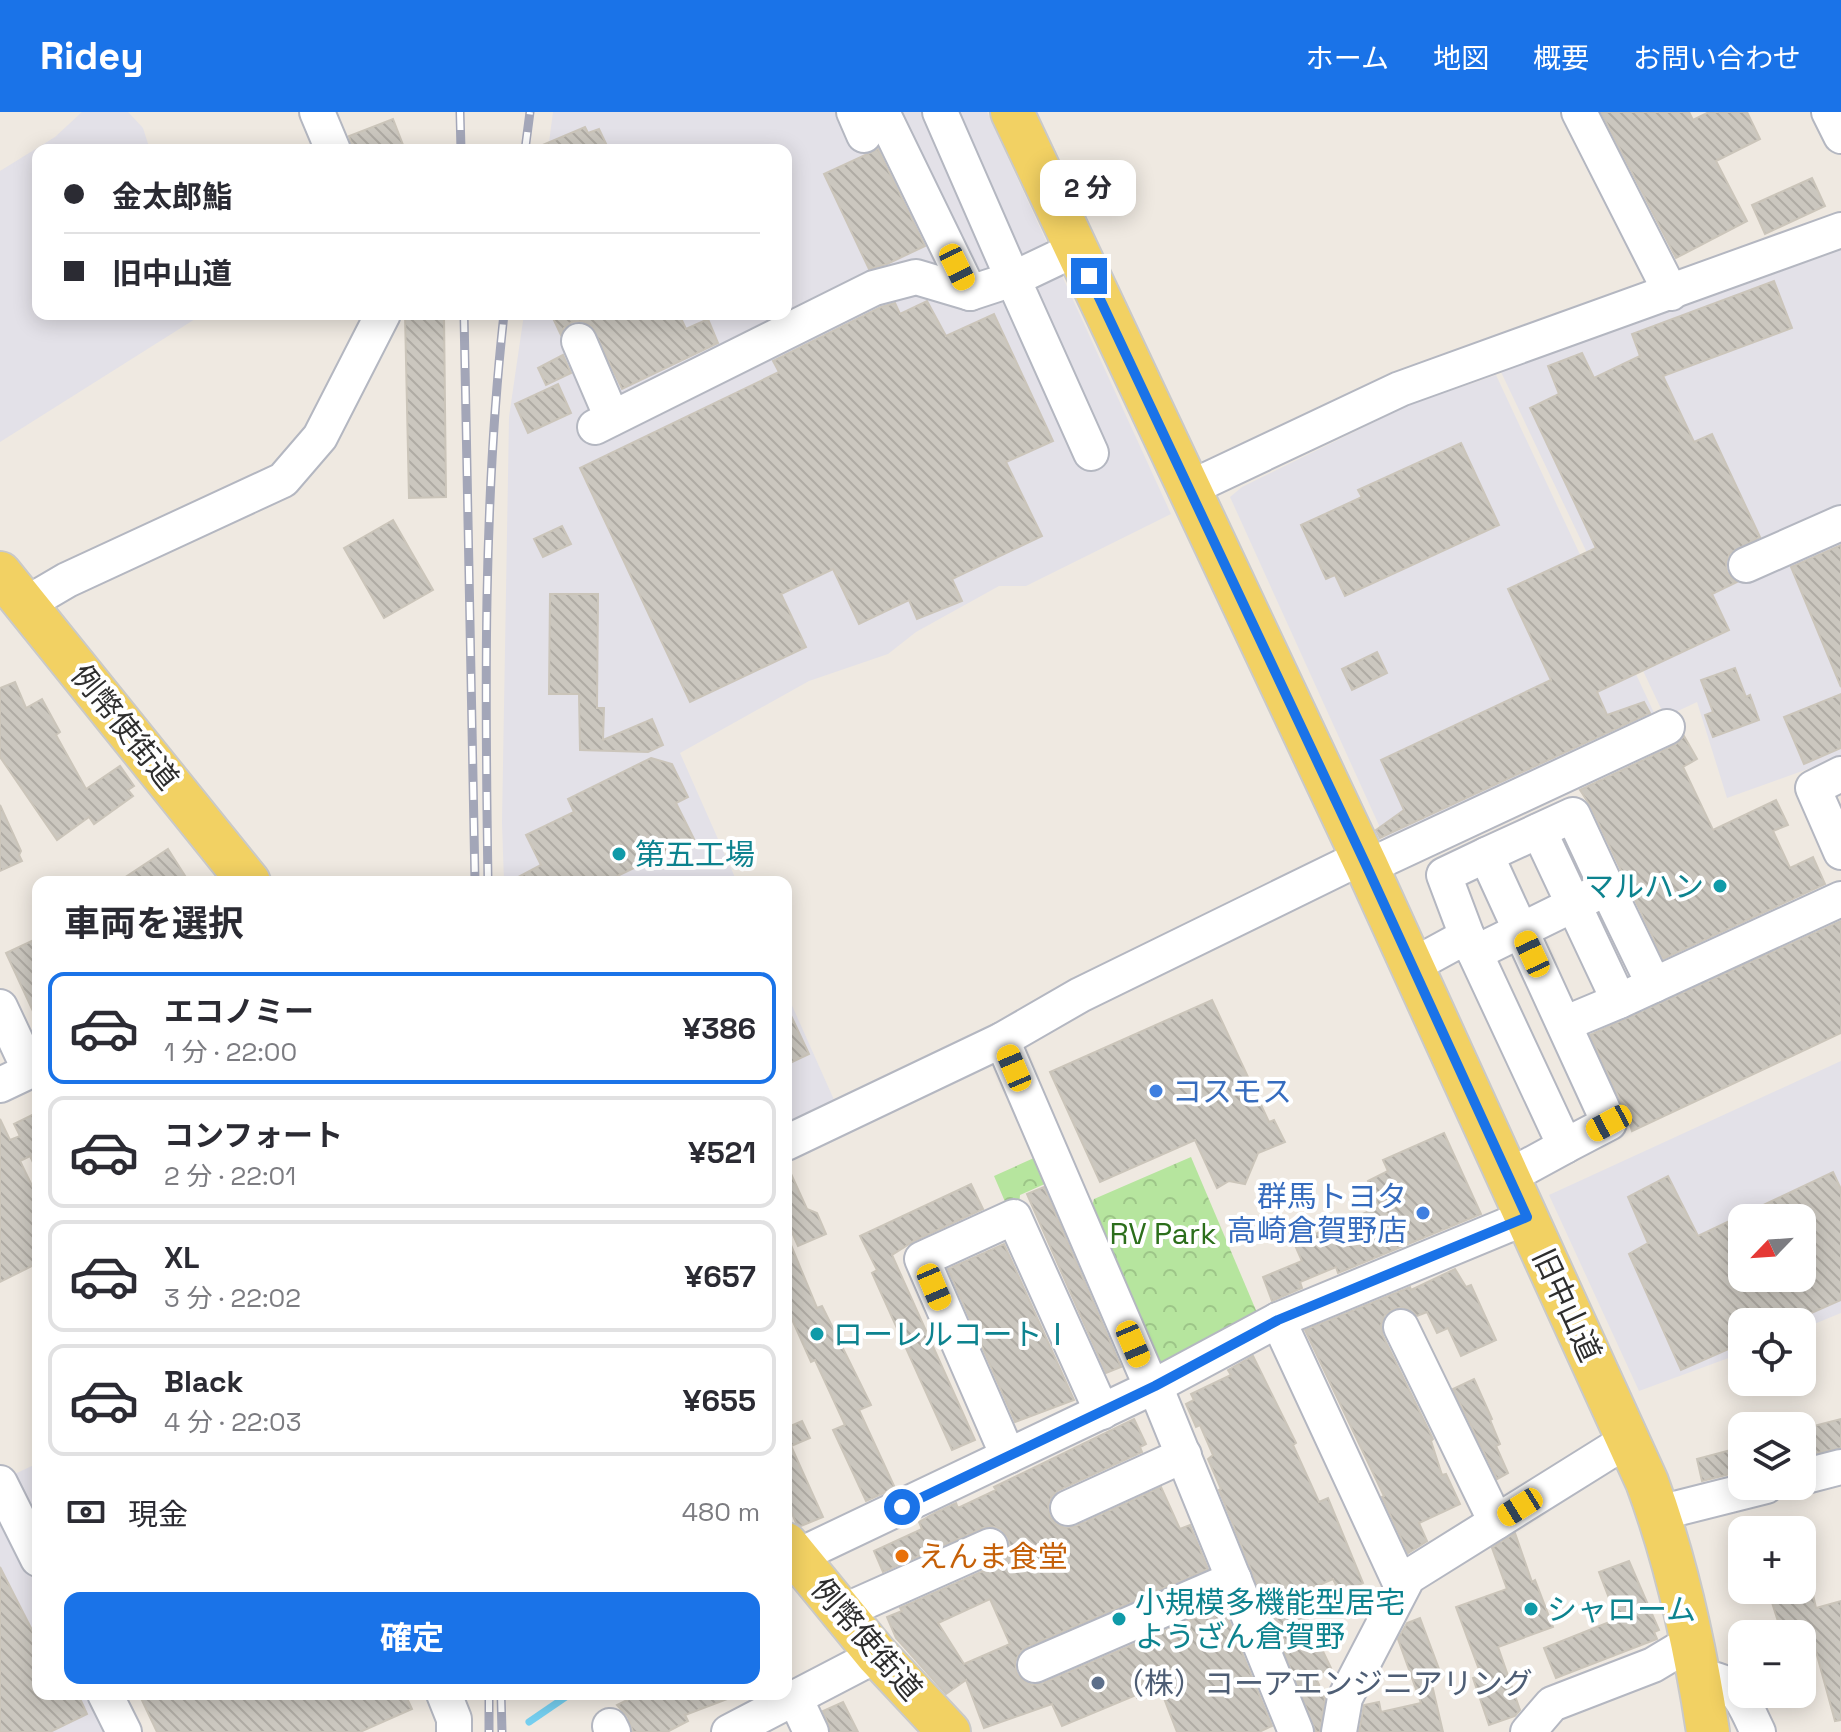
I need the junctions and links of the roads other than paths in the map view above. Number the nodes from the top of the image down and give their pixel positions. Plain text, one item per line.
1 (317, 112) edge
2 (940, 112) edge
3 (1012, 112) edge
4 (1579, 112) edge
5 (1829, 112) edge
6 (867, 120) edge
7 (1841, 136) edge
8 (330, 144) edge
9 (1841, 230) edge
10 (1076, 249) junction
11 (1013, 279) junction
12 (970, 293) junction
13 (1671, 293) junction
14 (380, 320) edge
15 (579, 341) dead end
16 (1091, 453) dead end
17 (1188, 489) junction
18 (1841, 523) edge
19 (1746, 565) dead end
20 (13, 589) edge
21 (1667, 727) dead end
22 (1841, 774) edge
23 (1539, 831) junction
24 (1841, 852) edge
25 (1486, 855) junction
26 (1365, 862) junction
27 (244, 876) edge
28 (1607, 888) junction
29 (1841, 899) edge
30 (1573, 904) junction
31 (1521, 930) junction
32 (1471, 944) junction
33 (1412, 966) junction
34 (1654, 985) junction
35 (1619, 1001) junction
36 (0, 1007) edge
37 (1564, 1024) junction
38 (1002, 1040) junction
39 (23, 1074) edge
40 (792, 1140) edge
41 (1565, 1146) junction
42 (1508, 1177) junction
43 (1527, 1217) junction
44 (1278, 1320) junction
45 (1401, 1327) dead end
46 (1150, 1379) junction
47 (1102, 1412) junction
48 (1629, 1439) junction
49 (1184, 1455) junction
50 (1008, 1456) junction
51 (1841, 1467) edge
52 (1816, 1473) edge
53 (0, 1483) edge
54 (1728, 1496) edge
55 (1068, 1508) dead end
56 (1659, 1513) junction
57 (1496, 1522) junction
58 (990, 1546) dead end
59 (32, 1547) edge
60 (792, 1551) edge
61 (792, 1552) edge
62 (1234, 1579) junction
63 (1402, 1587) junction
64 (842, 1612) junction
65 (877, 1655) junction
66 (1696, 1659) junction
67 (1035, 1665) dead end
68 (795, 1698) junction
69 (108, 1700) edge
70 (791, 1700) edge
71 (792, 1700) edge
72 (124, 1732) edge
73 (729, 1732) edge
74 (811, 1732) edge
75 (949, 1732) edge
76 (1296, 1732) edge
77 (1339, 1732) edge
78 (1528, 1732) edge
79 (1708, 1732) edge
80 (1758, 1732) edge

1 - 8 street
2 - 11 street
3 - 10 main road, 旧中山道
4 - 13 street
5 - 7 street
6 - 12 street
9 - 13 street
10 - 11 street
10 - 17 main road, 旧中山道
11 - 12 street
11 - 16 street
12 - 15 street
13 - 17 street
14 - 20 street
17 - 26 main road, 旧中山道
18 - 19 street
20 - 27 main road, 例幣使街道
21 - 26 street
22 - 24 street
23 - 25 street
23 - 28 street
23 - 30 street
25 - 31 street
25 - 32 street
26 - 33 main road, 旧中山道
26 - 38 street
28 - 30 street
28 - 34 street
29 - 34 street
30 - 31 street
30 - 35 street
31 - 32 street
31 - 37 street
32 - 33 street
32 - 41 street
33 - 42 main road, 旧中山道
34 - 35 street
35 - 37 street
36 - 39 street
37 - 41 street
38 - 40 street
38 - 46 street
41 - 42 street
42 - 43 main road, 旧中山道
43 - 44 street
43 - 48 main road, 旧中山道
44 - 46 street
44 - 63 street
45 - 57 street
46 - 47 street
46 - 49 street
47 - 50 street
47 - 50 street
48 - 56 main road, 旧中山道
48 - 57 street
49 - 55 street
49 - 62 street
50 - 60 street
51 - 52 street
53 - 59 street
54 - 56 street
56 - 66 main road, 旧中山道
57 - 63 street
58 - 64 street
61 - 64 main road, 例幣使街道
62 - 67 street
62 - 76 street
63 - 77 street
64 - 65 main road, 例幣使街道
65 - 68 street
65 - 75 main road, 例幣使街道
66 - 78 street
66 - 79 main road, 旧中山道
66 - 80 street
68 - 71 street
68 - 74 street
69 - 72 street
70 - 73 street

